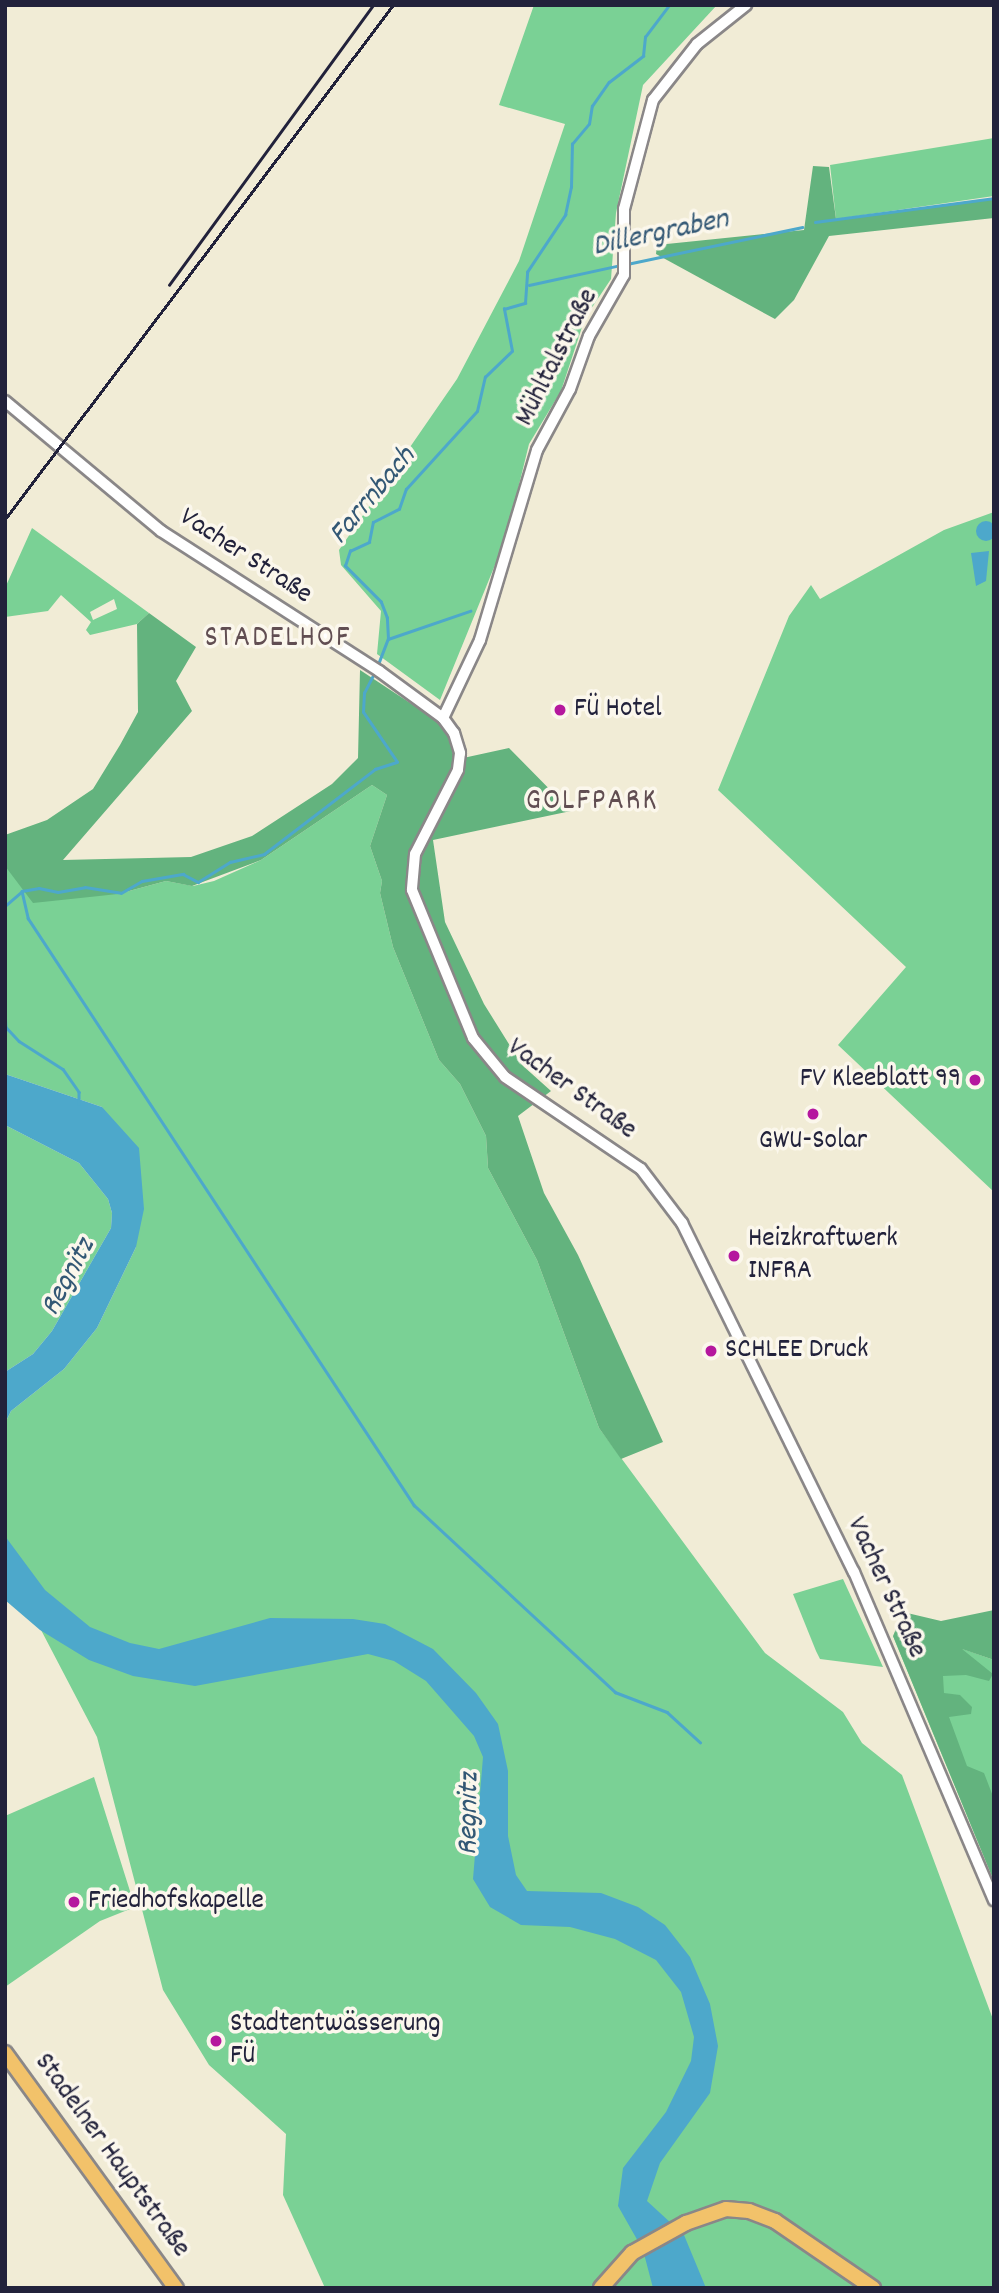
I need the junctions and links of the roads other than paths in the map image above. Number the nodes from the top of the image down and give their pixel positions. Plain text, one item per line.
1 (746, 5) edge
2 (5, 401) edge
3 (443, 718) junction
4 (994, 1900) edge
5 (5, 2053) edge
6 (176, 2288) edge
7 (601, 2288) edge
8 (873, 2288) edge

1 - 3 street, Mühltalstraße
2 - 3 street, Vacher Straße
3 - 4 street, Vacher Straße
5 - 6 main road, Stadelner Hauptstraße
7 - 8 main road

